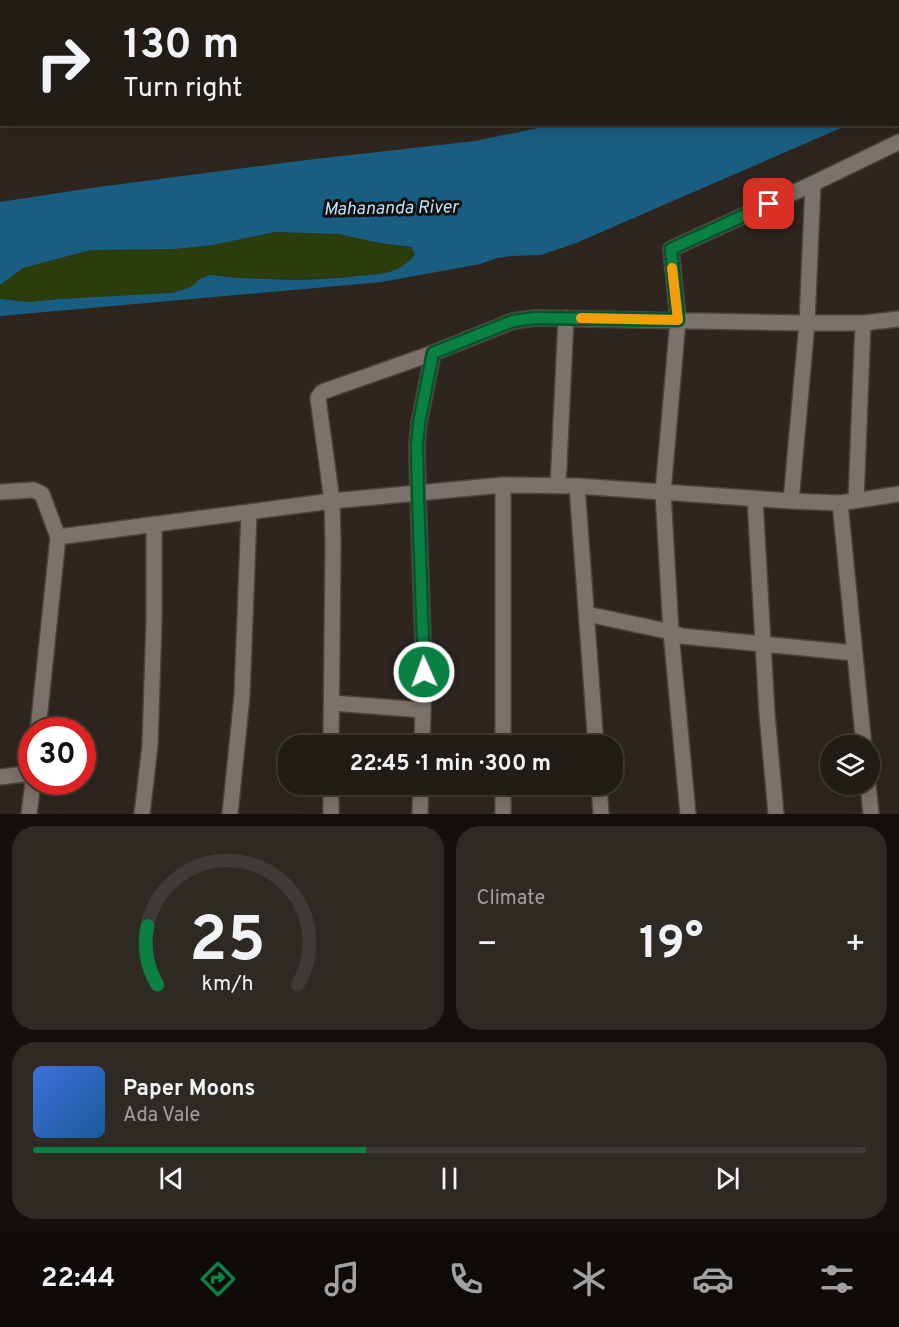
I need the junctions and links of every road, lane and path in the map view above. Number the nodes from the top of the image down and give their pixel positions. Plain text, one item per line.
1 (899, 142) edge
2 (813, 184) junction
3 (566, 318) junction
4 (899, 319) edge
5 (678, 320) junction
6 (807, 323) junction
7 (863, 323) junction
8 (433, 353) junction
9 (503, 485) junction
10 (558, 486) junction
11 (577, 486) junction
12 (0, 492) edge
13 (663, 492) junction
14 (418, 494) junction
15 (899, 494) edge
16 (755, 499) junction
17 (856, 500) junction
18 (332, 501) junction
19 (791, 501) junction
20 (840, 502) junction
21 (249, 513) junction
22 (154, 524) junction
23 (58, 537) junction
24 (586, 614) junction
25 (671, 632) junction
26 (763, 645) junction
27 (855, 653) junction
28 (332, 703) junction
29 (423, 710) junction
30 (39, 717) edge
31 (331, 735) edge
32 (422, 735) edge
33 (503, 735) edge
34 (595, 735) edge
35 (863, 735) edge
36 (18, 775) edge
37 (0, 777) edge
38 (31, 795) edge
39 (331, 795) edge
40 (421, 795) edge
41 (503, 795) edge
42 (600, 795) edge
43 (869, 795) edge
44 (29, 814) edge
45 (142, 814) edge
46 (230, 814) edge
47 (331, 814) edge
48 (420, 814) edge
49 (502, 814) edge
50 (601, 814) edge
51 (688, 814) edge
52 (776, 814) edge
53 (871, 814) edge

1 - 2 street
2 - 5 street
2 - 6 street
3 - 5 street
3 - 8 street
3 - 10 street
4 - 7 street
5 - 6 street
5 - 13 street
6 - 7 street
6 - 19 street
7 - 17 street
8 - 14 street
8 - 18 street
9 - 10 street
9 - 14 street
9 - 33 street
10 - 11 street
11 - 13 street
11 - 24 street
12 - 23 street
13 - 16 street
13 - 25 street
14 - 18 street
14 - 29 street
15 - 17 street
16 - 19 street
16 - 26 street
17 - 20 street
18 - 21 street
18 - 28 street
19 - 20 street
20 - 27 street
21 - 22 street
21 - 46 street
22 - 23 street
22 - 45 street
23 - 30 street
24 - 25 street
24 - 34 street
25 - 26 street
25 - 51 street
26 - 27 street
26 - 52 street
27 - 35 street
28 - 29 street
28 - 31 street
29 - 32 street
36 - 37 street
38 - 44 street
39 - 47 street
40 - 48 street
41 - 49 street
42 - 50 street
43 - 53 street

